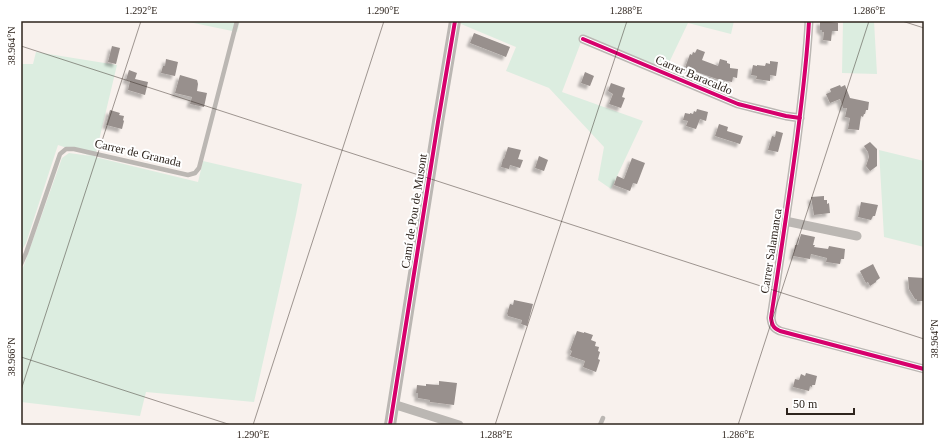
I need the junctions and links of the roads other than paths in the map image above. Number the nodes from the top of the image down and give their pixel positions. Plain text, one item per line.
1 (237, 21) edge
2 (455, 21) edge
3 (809, 21) edge
4 (584, 39) dead end
5 (800, 118) junction
6 (785, 221) junction
7 (857, 236) dead end
8 (21, 264) edge
9 (924, 369) edge
10 (390, 414) edge
11 (603, 418) dead end
12 (459, 425) edge
13 (600, 425) edge

1 - 8 lane, Carrer de Granada
2 - 10 street, Camí de Pou de Musont
3 - 5 street, Carrer Salamanca
4 - 5 street, Carrer Baracaldo
5 - 6 street, Carrer Salamanca
6 - 7 street
6 - 9 street, Carrer Salamanca
10 - 12 street
11 - 13 lane

